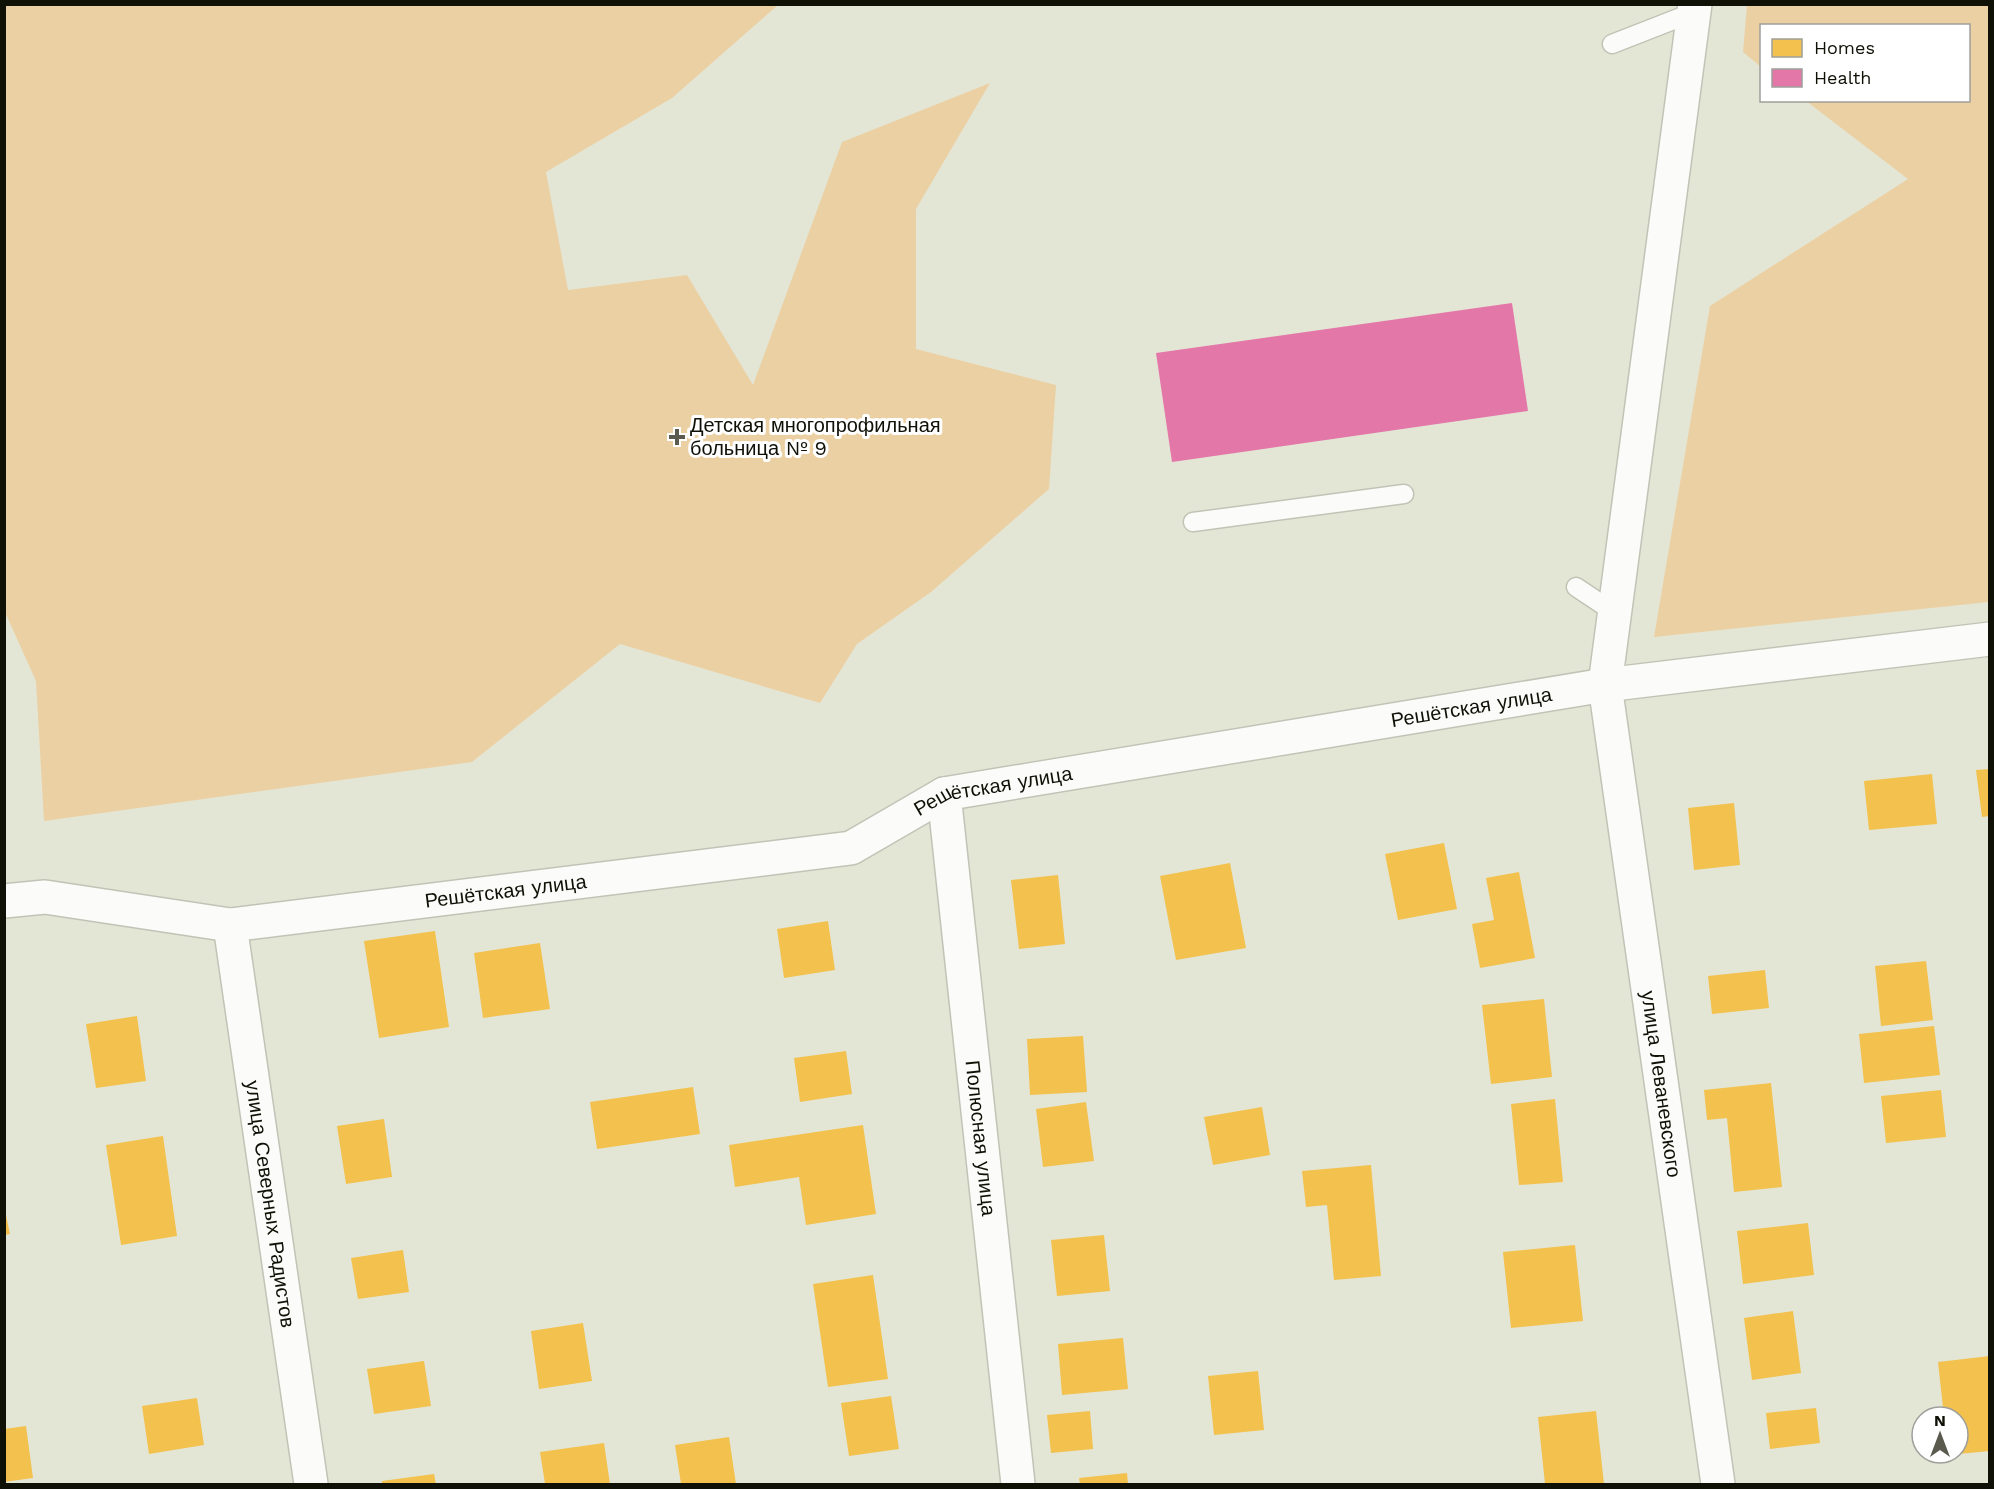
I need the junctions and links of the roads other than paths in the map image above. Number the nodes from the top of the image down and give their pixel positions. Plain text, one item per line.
1 (1692, 7) edge
2 (1612, 44) dead end
3 (1404, 494) dead end
4 (1193, 522) dead end
5 (1576, 587) dead end
6 (1615, 613) junction
7 (1989, 639) edge
8 (1605, 685) junction
9 (944, 794) junction
10 (4, 901) edge
11 (230, 925) junction
12 (311, 1485) edge
13 (1018, 1485) edge
14 (1718, 1485) edge

1 - 2 lane
1 - 6 street, улица Леваневского
3 - 4 lane
5 - 6 lane
6 - 8 street, улица Леваневского
7 - 8 street, Решётская улица
8 - 9 street, Решётская улица
8 - 14 street, улица Леваневского
9 - 11 street, Решётская улица
9 - 13 street, Полюсная улица
10 - 11 street, Решётская улица
11 - 12 street, улица Северных Радистов

